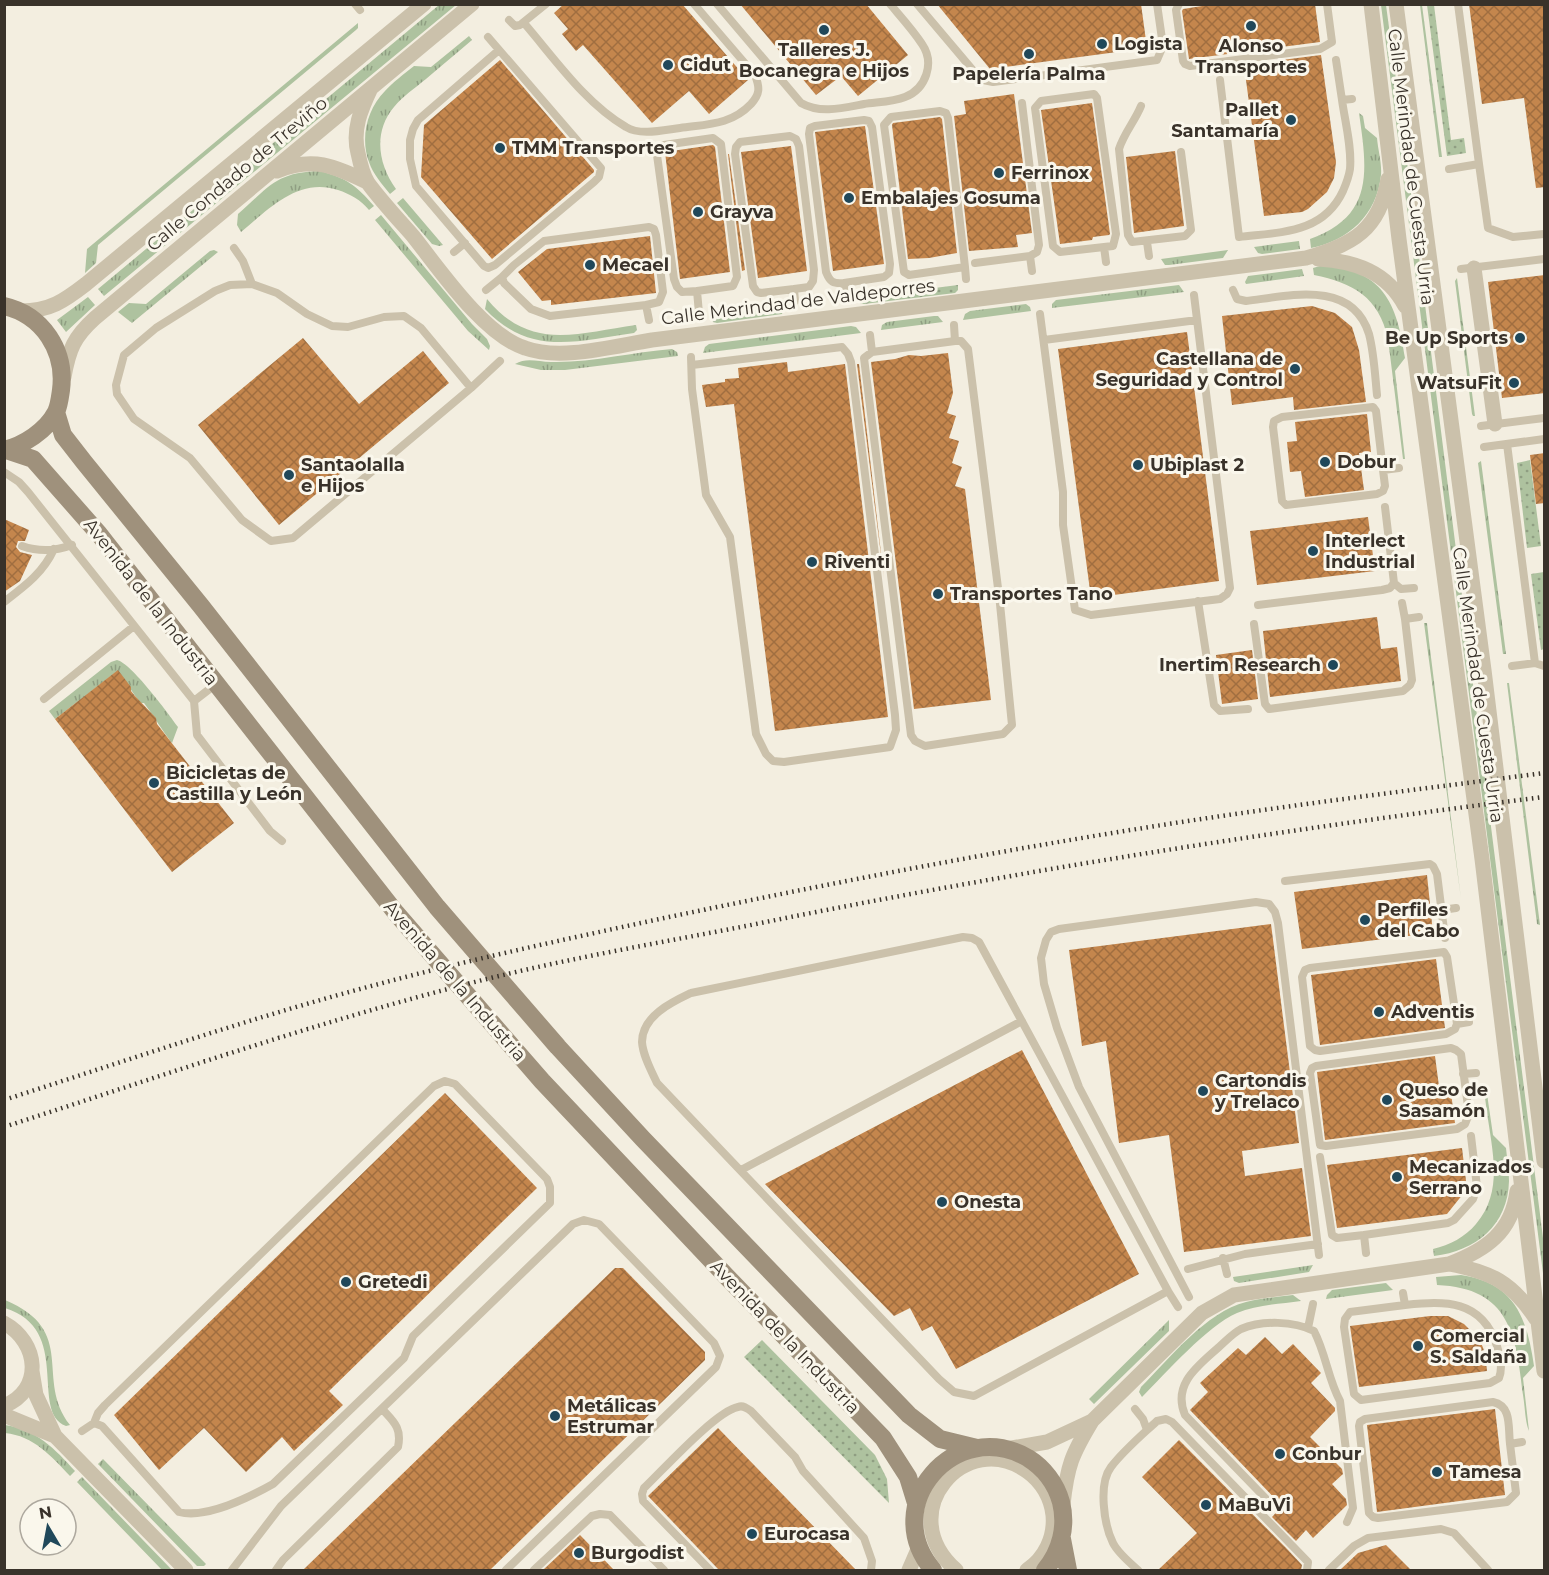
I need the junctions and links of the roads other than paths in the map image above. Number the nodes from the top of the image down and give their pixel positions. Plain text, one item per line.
1 (424, 4) edge
2 (472, 4) edge
3 (546, 4) edge
4 (694, 4) edge
5 (717, 4) edge
6 (890, 4) edge
7 (917, 4) edge
8 (1157, 4) edge
9 (1179, 4) edge
10 (1327, 4) edge
11 (1371, 4) edge
12 (1396, 4) edge
13 (1458, 4) edge
14 (509, 20) dead end
15 (524, 23) junction
16 (488, 37) dead end
17 (499, 51) junction
18 (1336, 60) dead end
19 (1220, 80) dead end
20 (371, 88) junction
21 (1352, 99) dead end
22 (1342, 100) junction
23 (1022, 103) dead end
24 (1141, 106) dead end
25 (1181, 152) dead end
26 (1390, 161) junction
27 (1479, 164) junction
28 (1449, 169) dead end
29 (264, 177) junction
30 (367, 182) junction
31 (1545, 234) edge
32 (1147, 242) junction
33 (465, 243) junction
34 (1104, 247) junction
35 (234, 248) dead end
36 (454, 252) dead end
37 (1030, 256) junction
38 (1149, 256) dead end
39 (1306, 258) junction
40 (1545, 259) edge
41 (1106, 262) dead end
42 (975, 263) dead end
43 (965, 267) junction
44 (1468, 269) joint
45 (1032, 271) dead end
46 (502, 277) junction
47 (966, 279) dead end
48 (844, 283) junction
49 (252, 284) junction
50 (794, 289) junction
51 (486, 290) dead end
52 (1233, 290) dead end
53 (697, 291) junction
54 (845, 295) dead end
55 (1194, 295) dead end
56 (795, 302) dead end
57 (646, 305) junction
58 (13, 308) edge
59 (699, 313) dead end
60 (1040, 314) dead end
61 (1410, 315) junction
62 (649, 320) dead end
63 (1197, 320) junction
64 (954, 325) dead end
65 (870, 335) dead end
66 (1044, 340) junction
67 (955, 341) junction
68 (872, 352) junction
69 (500, 361) dead end
70 (692, 361) joint
71 (471, 388) junction
72 (1377, 395) dead end
73 (58, 403) junction
74 (1545, 418) edge
75 (1488, 425) joint
76 (1545, 439) edge
77 (1507, 444) junction
78 (1484, 447) dead end
79 (5, 450) edge
80 (1399, 468) dead end
81 (1383, 470) junction
82 (4, 472) edge
83 (1385, 507) dead end
84 (72, 545) junction
85 (22, 546) dead end
86 (54, 549) junction
87 (1394, 583) junction
88 (1414, 588) dead end
89 (1198, 601) junction
90 (4, 602) edge
91 (1402, 603) dead end
92 (1258, 605) dead end
93 (1419, 617) dead end
94 (1405, 619) junction
95 (1254, 624) dead end
96 (134, 626) junction
97 (1534, 663) junction
98 (1512, 666) dead end
99 (1545, 666) edge
100 (216, 684) junction
101 (44, 699) dead end
102 (194, 701) junction
103 (1248, 709) dead end
104 (282, 841) dead end
105 (1285, 881) dead end
106 (1456, 908) dead end
107 (1442, 910) junction
108 (1445, 938) dead end
109 (1022, 1021) junction
110 (1470, 1022) dead end
111 (1457, 1024) junction
112 (1476, 1072) dead end
113 (1463, 1074) junction
114 (1471, 1136) dead end
115 (1320, 1156) dead end
116 (1545, 1161) edge
117 (741, 1170) junction
118 (1520, 1174) junction
119 (1364, 1235) junction
120 (1318, 1244) junction
121 (1366, 1253) dead end
122 (1319, 1255) dead end
123 (1223, 1258) junction
124 (1449, 1264) junction
125 (1188, 1269) dead end
126 (1227, 1274) dead end
127 (1168, 1291) junction
128 (1403, 1293) dead end
129 (1189, 1297) dead end
130 (1313, 1304) dead end
131 (1405, 1305) junction
132 (1178, 1307) dead end
133 (1538, 1322) junction
134 (4, 1323) edge
135 (1308, 1328) junction
136 (32, 1371) junction
137 (1545, 1371) edge
138 (4, 1406) edge
139 (382, 1409) junction
140 (1135, 1409) dead end
141 (4, 1415) edge
142 (1092, 1421) junction
143 (94, 1423) junction
144 (1147, 1430) junction
145 (82, 1431) dead end
146 (55, 1436) junction
147 (1522, 1442) dead end
148 (1510, 1444) junction
149 (977, 1448) junction
150 (1006, 1449) junction
151 (916, 1503) junction
152 (1273, 1506) dead end
153 (1063, 1509) junction
154 (1347, 1522) dead end
155 (1062, 1538) junction
156 (919, 1547) junction
157 (186, 1570) edge
158 (232, 1570) edge
159 (276, 1570) edge
160 (506, 1570) edge
161 (534, 1570) edge
162 (664, 1570) edge
163 (710, 1570) edge
164 (872, 1570) edge
165 (909, 1570) edge
166 (933, 1570) edge
167 (956, 1570) edge
168 (1027, 1570) edge
169 (1045, 1570) edge
170 (1068, 1570) edge
171 (1138, 1570) edge
172 (1306, 1570) edge
173 (1329, 1570) edge
174 (1488, 1570) edge

1 - 58 street, Calle Condado de Treviño
2 - 20 street, Calle Condado de Treviño
3 - 15 lane
4 - 15 lane
5 - 6 lane
7 - 8 lane
9 - 10 lane
11 - 26 street, Calle Merindad de Cuesta Urria
12 - 116 street, Calle Merindad de Cuesta Urria
13 - 27 lane
14 - 15 lane
16 - 17 lane
17 - 33 lane
17 - 33 lane
18 - 22 lane
19 - 22 lane
20 - 29 street, Calle Condado de Treviño
20 - 30 street, Calle Merindad de Valdeporres
21 - 22 lane
23 - 37 lane
24 - 32 lane
25 - 32 lane
26 - 39 street, Calle Merindad de Valdeporres
26 - 61 street, Calle Merindad de Cuesta Urria
27 - 28 lane
27 - 31 lane
29 - 30 street, Calle Merindad de Valdeporres
29 - 73 street, Calle Condado de Treviño
30 - 39 street, Calle Merindad de Valdeporres
32 - 38 lane
33 - 36 lane
34 - 34 lane
34 - 41 lane
35 - 49 lane
37 - 42 lane
37 - 45 lane
39 - 61 street, Calle Merindad de Valdeporres
40 - 44 lane
43 - 43 lane
43 - 47 lane
44 - 75 street
46 - 51 lane
46 - 57 lane
46 - 57 lane
48 - 48 lane
48 - 54 lane
49 - 71 lane
49 - 71 lane
50 - 50 lane
50 - 56 lane
52 - 72 lane
53 - 53 lane
53 - 59 lane
55 - 63 lane
57 - 62 lane
58 - 73 main road
60 - 66 lane
61 - 118 street, Calle Merindad de Cuesta Urria
63 - 66 lane
63 - 89 lane
64 - 67 lane
65 - 68 lane
66 - 89 lane
67 - 68 lane
67 - 68 lane
69 - 71 lane
70 - 70 lane
73 - 79 main road
73 - 149 main road, Avenida de la Industria
74 - 75 lane
76 - 77 lane
77 - 78 lane
77 - 97 lane
79 - 100 main road, Avenida de la Industria
80 - 81 lane
81 - 81 lane
82 - 84 lane
83 - 87 lane
84 - 86 lane
84 - 96 lane
85 - 86 lane
86 - 90 lane
87 - 88 lane
87 - 92 lane
89 - 103 lane
91 - 94 lane
93 - 94 lane
94 - 95 lane
96 - 101 lane
96 - 102 lane
97 - 98 lane
97 - 99 lane
100 - 102 lane
100 - 151 main road, Avenida de la Industria
102 - 104 lane
105 - 107 lane
106 - 107 lane
107 - 108 lane
109 - 117 lane
109 - 117 lane
109 - 127 lane
110 - 111 lane
111 - 111 lane
112 - 113 lane
113 - 113 lane
114 - 119 lane
115 - 119 lane
117 - 127 lane
118 - 124 street
118 - 133 street, Calle Merindad de Cuesta Urria
119 - 121 lane
120 - 122 lane
120 - 123 lane
120 - 129 lane
123 - 125 lane
123 - 126 lane
124 - 133 street
124 - 142 street
127 - 132 lane
128 - 131 lane
130 - 135 lane
131 - 131 lane
133 - 137 street, Calle Merindad de Cuesta Urria
134 - 136 street
135 - 152 lane
135 - 154 lane
136 - 138 street
136 - 146 street
139 - 158 lane
139 - 159 lane
139 - 160 lane
140 - 144 lane
141 - 146 street
142 - 150 street
142 - 153 street
143 - 143 lane
143 - 145 lane
144 - 171 lane
144 - 172 lane
146 - 157 street
147 - 148 lane
148 - 148 lane
149 - 150 main road
149 - 151 main road
150 - 153 main road
151 - 156 main road
153 - 155 main road
155 - 169 main road
155 - 170 main road
156 - 165 street
156 - 166 main road
161 - 162 lane
163 - 164 lane
167 - 168 street
173 - 174 lane

